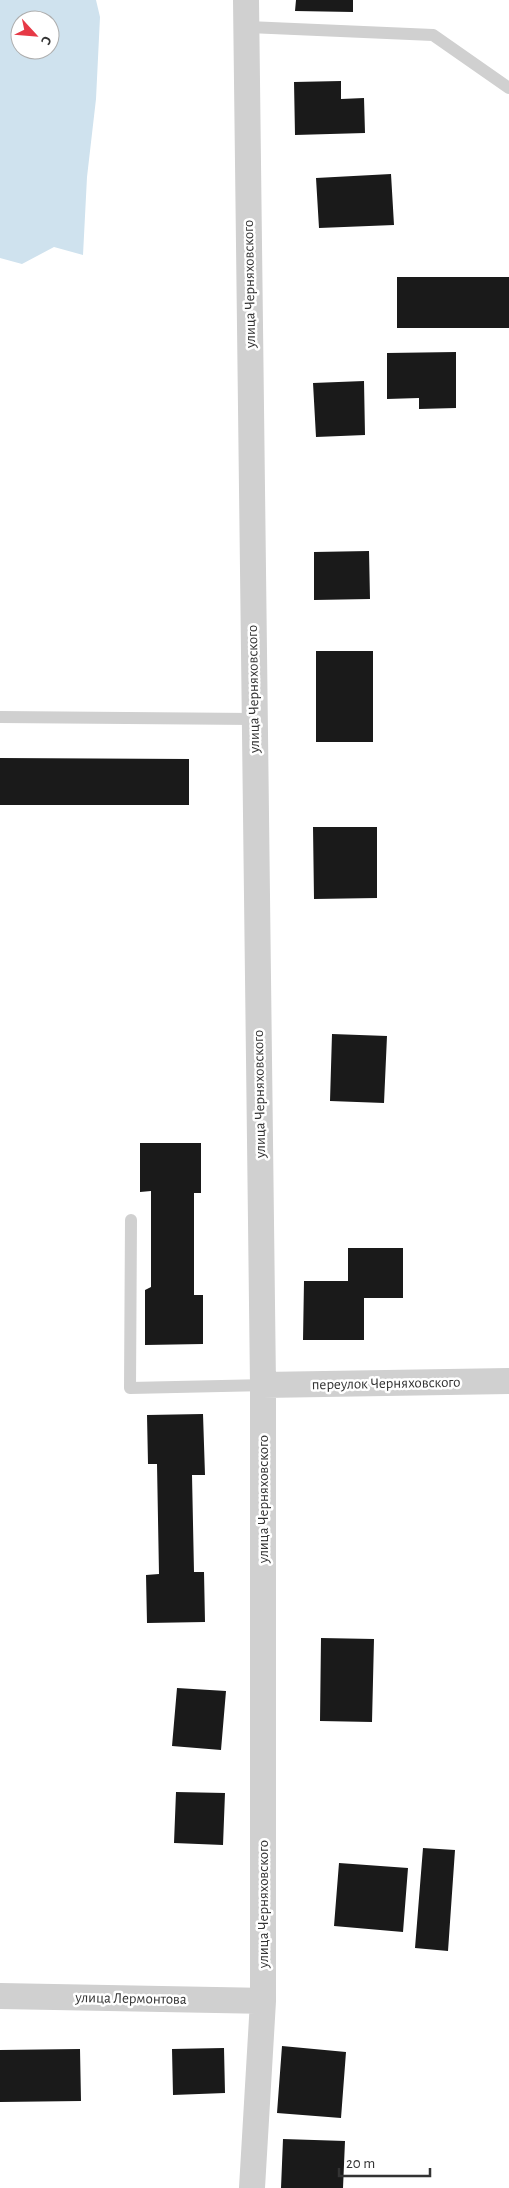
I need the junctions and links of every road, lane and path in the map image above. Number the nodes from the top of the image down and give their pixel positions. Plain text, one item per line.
1 (246, 0) edge
2 (247, 27) junction
3 (509, 88) edge
4 (0, 717) edge
5 (254, 720) junction
6 (131, 1220) dead end
7 (509, 1381) edge
8 (263, 1385) junction
9 (0, 1996) edge
10 (263, 2001) junction
11 (252, 2188) edge

1 - 2 street, улица Черняховского
2 - 3 lane
2 - 5 street, улица Черняховского
4 - 5 lane
5 - 8 street, улица Черняховского
6 - 8 lane
7 - 8 street, переулок Черняховского
8 - 10 street, улица Черняховского
9 - 10 street, улица Лермонтова
10 - 11 street, улица Черняховского

